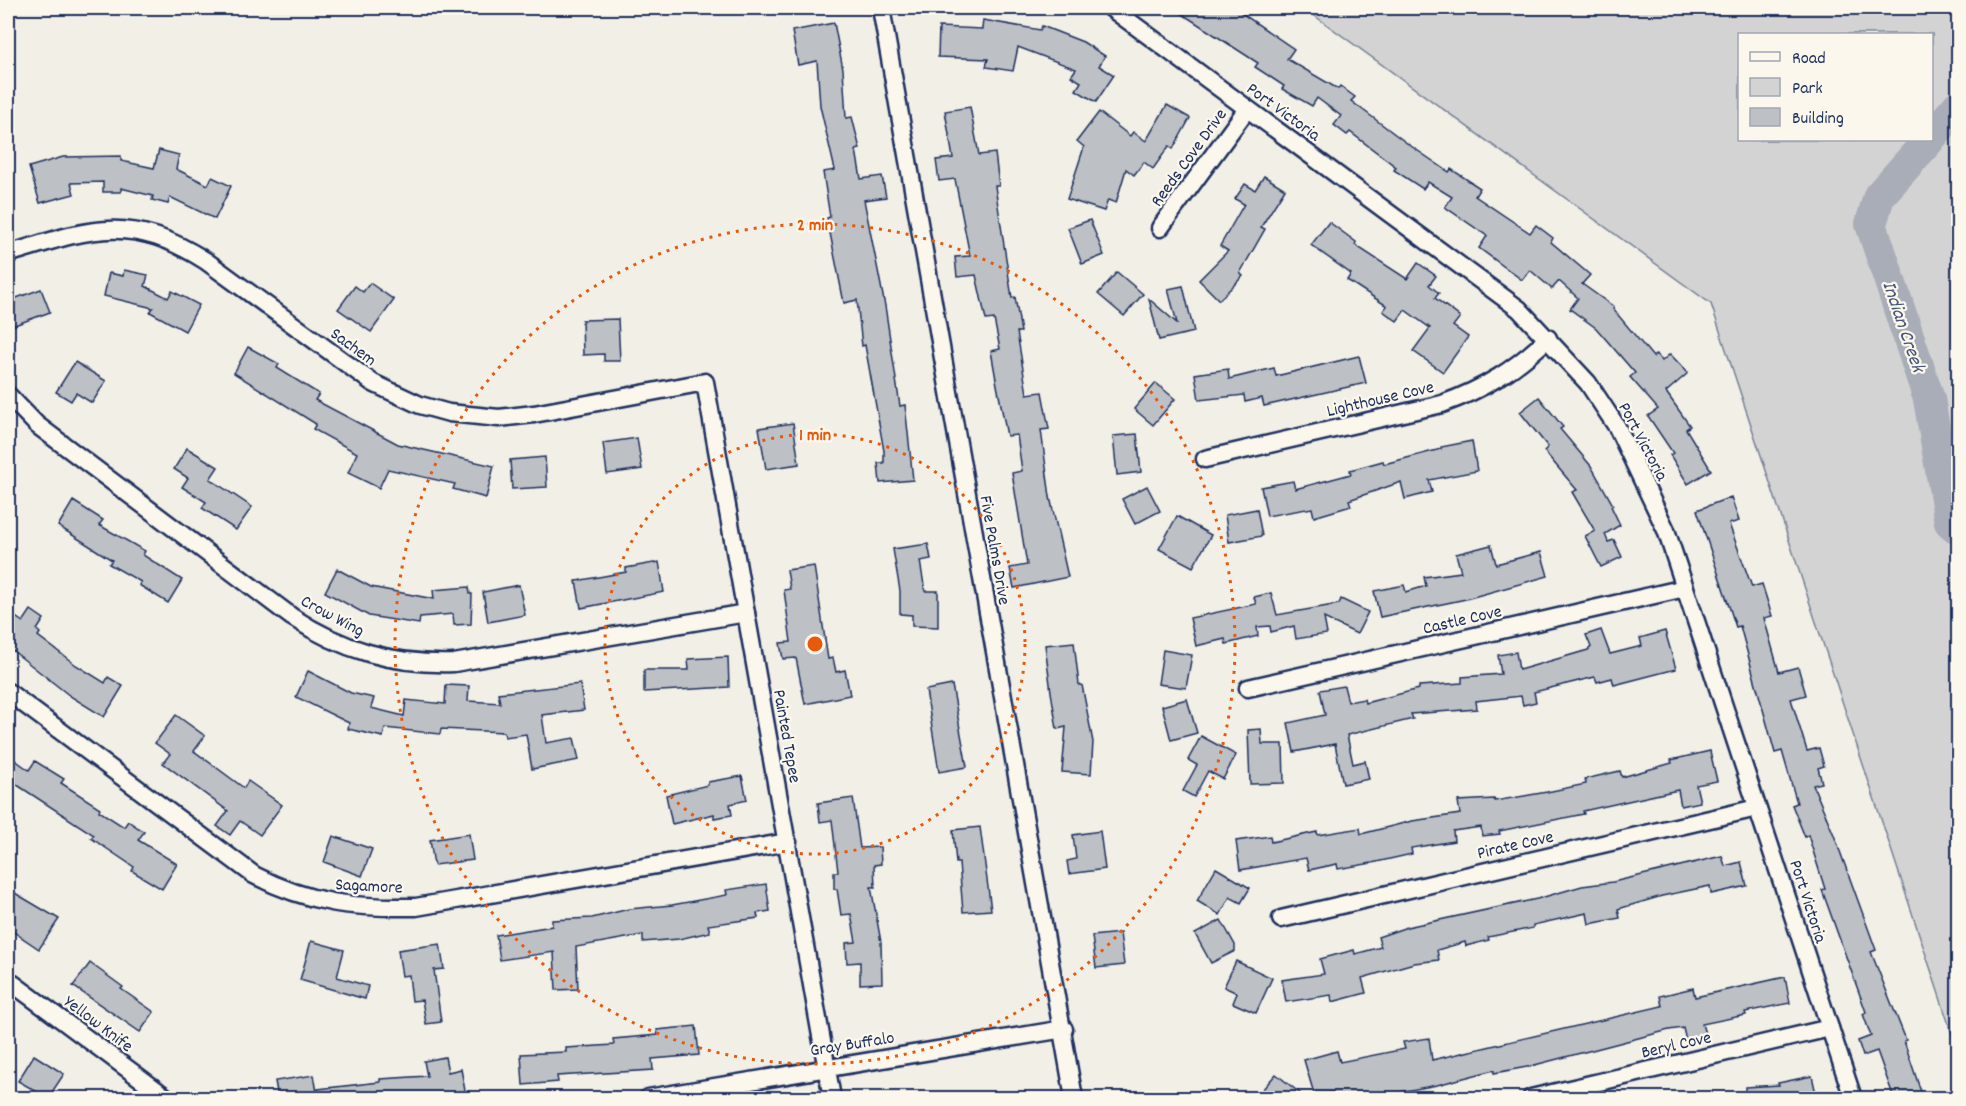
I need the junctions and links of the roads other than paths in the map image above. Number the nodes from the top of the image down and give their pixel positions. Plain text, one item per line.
1 (881, 8) edge
2 (1111, 8) edge
3 (1247, 109) junction
4 (1160, 228) dead end
5 (8, 254) edge
6 (1548, 338) junction
7 (705, 382) joint
8 (8, 395) edge
9 (1205, 459) dead end
10 (1685, 588) junction
11 (746, 612) junction
12 (1248, 688) dead end
13 (8, 692) edge
14 (1757, 808) junction
15 (788, 842) junction
16 (1281, 919) dead end
17 (8, 980) edge
18 (1830, 1028) junction
19 (1064, 1029) junction
20 (826, 1067) junction
21 (167, 1098) edge
22 (648, 1098) edge
23 (832, 1098) edge
24 (1074, 1098) edge
25 (1532, 1098) edge
26 (1853, 1098) edge

1 - 19 street, Five Palms Drive
2 - 3 street, Port Victoria
3 - 4 street, Reeds Cove Drive
3 - 6 street, Port Victoria
5 - 7 street, Sachem
6 - 9 street, Lighthouse Cove
6 - 10 street, Port Victoria
7 - 11 street, Painted Tepee
8 - 11 street, Crow Wing
10 - 12 street, Castle Cove
10 - 14 street, Port Victoria
11 - 15 street, Painted Tepee
13 - 15 street, Sagamore
14 - 16 street, Pirate Cove
14 - 18 street, Port Victoria
15 - 20 street, Painted Tepee
17 - 21 street, Yellow Knife
18 - 25 street, Beryl Cove
18 - 26 street, Port Victoria
19 - 20 street, Gray Buffalo
19 - 24 street, Five Palms Drive
20 - 22 street, Gray Buffalo
20 - 23 street, Painted Tepee

